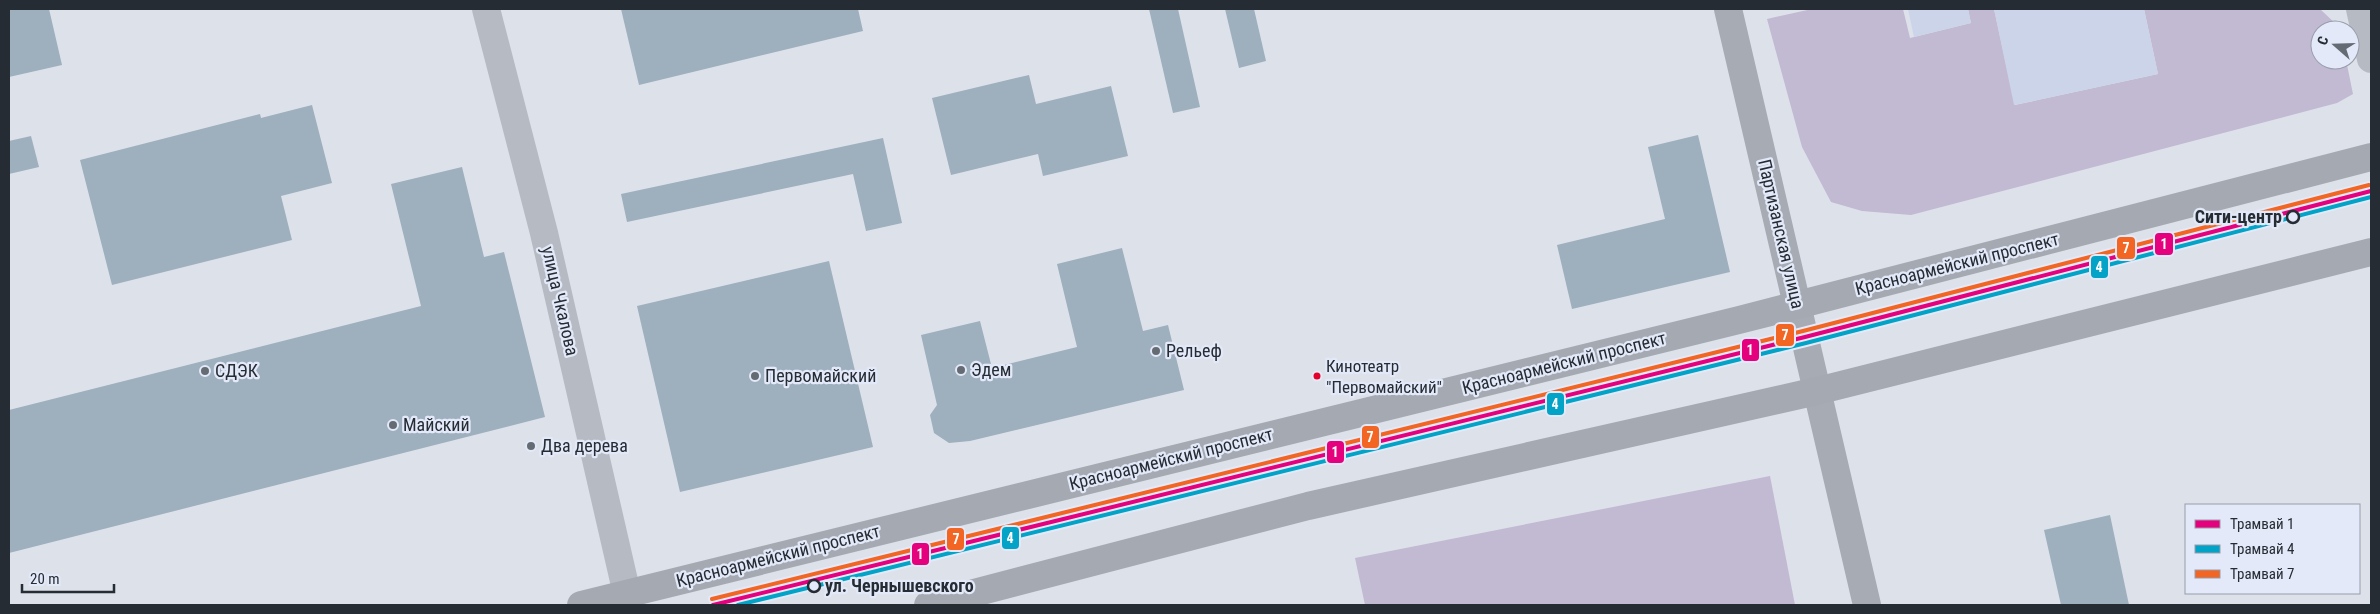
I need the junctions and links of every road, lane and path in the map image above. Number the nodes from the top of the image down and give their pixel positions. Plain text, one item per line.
1 (486, 9) edge
2 (1728, 9) edge
3 (2360, 9) edge
4 (2371, 59) edge
5 (2371, 157) edge
6 (2371, 252) edge
7 (1798, 305) junction
8 (1817, 390) junction
9 (627, 594) junction
10 (581, 605) edge
11 (928, 605) edge
12 (1867, 605) edge

1 - 9 street, улица Чкалова
2 - 7 main road, Партизанская улица
3 - 4 street
5 - 7 main road, Красноармейский проспект
6 - 8 main road
7 - 8 main road, Партизанская улица
7 - 9 main road, Красноармейский проспект
8 - 11 main road
8 - 12 main road, Партизанская улица
9 - 10 main road, Красноармейский проспект

